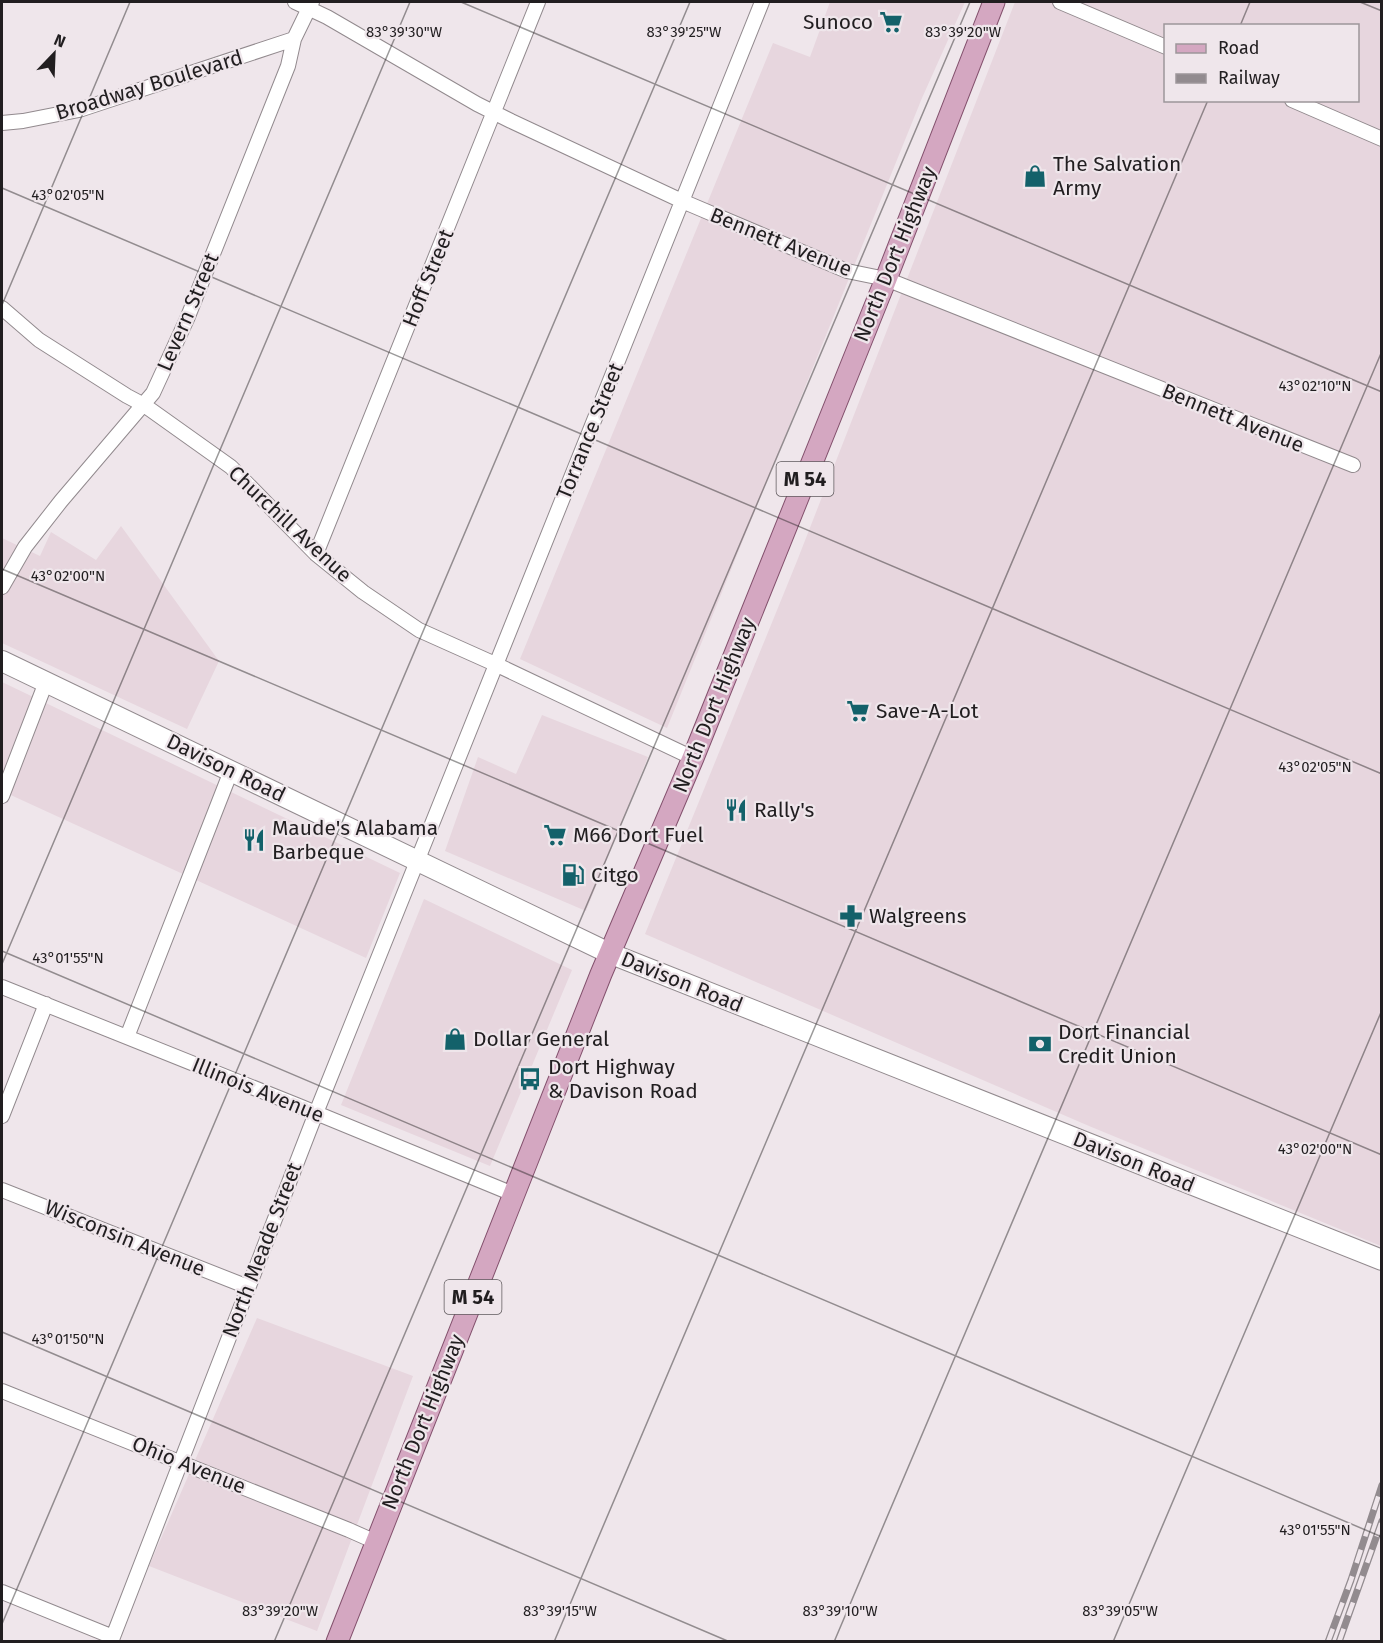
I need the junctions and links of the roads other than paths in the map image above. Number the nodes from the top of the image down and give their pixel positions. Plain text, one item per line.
1 (295, 2) edge
2 (538, 2) edge
3 (762, 2) edge
4 (994, 2) edge
5 (1060, 2) edge
6 (311, 5) edge
7 (294, 39) junction
8 (1164, 45) edge
9 (1297, 102) edge
10 (494, 113) junction
11 (2, 123) edge
12 (1382, 139) edge
13 (682, 201) junction
14 (886, 279) junction
15 (2, 308) edge
16 (144, 405) junction
17 (1353, 465) dead end
18 (316, 554) junction
19 (2, 588) edge
20 (2, 662) edge
21 (495, 664) junction
22 (46, 682) junction
23 (693, 758) junction
24 (231, 771) junction
25 (2, 796) edge
26 (416, 860) junction
27 (609, 953) junction
28 (2, 987) edge
29 (46, 1004) junction
30 (127, 1037) junction
31 (315, 1113) junction
32 (2, 1116) edge
33 (2, 1190) edge
34 (513, 1194) junction
35 (1382, 1260) edge
36 (248, 1287) junction
37 (2, 1390) edge
38 (181, 1462) junction
39 (376, 1542) junction
40 (2, 1592) edge
41 (112, 1639) edge
42 (337, 1641) edge

1 - 6 street, Bennett Avenue
2 - 10 street, Hoff Street
3 - 13 street, Torrance Street
4 - 14 main road, North Dort Highway / M 54
5 - 8 street
6 - 7 street, Levern Street
6 - 10 street, Bennett Avenue
7 - 11 street, Broadway Boulevard
7 - 16 street, Levern Street
9 - 12 street
10 - 13 street, Bennett Avenue
10 - 18 street, Hoff Street
13 - 14 street, Bennett Avenue
13 - 21 street, Torrance Street
14 - 17 street, Bennett Avenue
14 - 23 main road, North Dort Highway / M 54
15 - 16 street, Churchill Avenue
16 - 18 street, Churchill Avenue
16 - 19 street, Levern Street
18 - 21 street, Churchill Avenue
20 - 22 main road, Davison Road
21 - 23 street, Churchill Avenue
21 - 26 street, Torrance Street
22 - 24 main road, Davison Road
22 - 25 street
23 - 27 main road, North Dort Highway / M 54
24 - 26 main road, Davison Road
24 - 30 street
26 - 27 main road, Davison Road
26 - 31 street, North Meade Street
27 - 34 main road, North Dort Highway / M 54
27 - 35 main road, Davison Road
28 - 29 street, Illinois Avenue
29 - 30 street, Illinois Avenue
29 - 32 street
30 - 31 street, Illinois Avenue
31 - 34 street, Illinois Avenue
31 - 36 street, North Meade Street
33 - 36 street, Wisconsin Avenue
34 - 39 main road, North Dort Highway / M 54
36 - 38 street, North Meade Street
37 - 38 street, Ohio Avenue
38 - 39 street, Ohio Avenue
38 - 41 street, North Meade Street
39 - 42 main road, North Dort Highway / M 54
40 - 41 street

